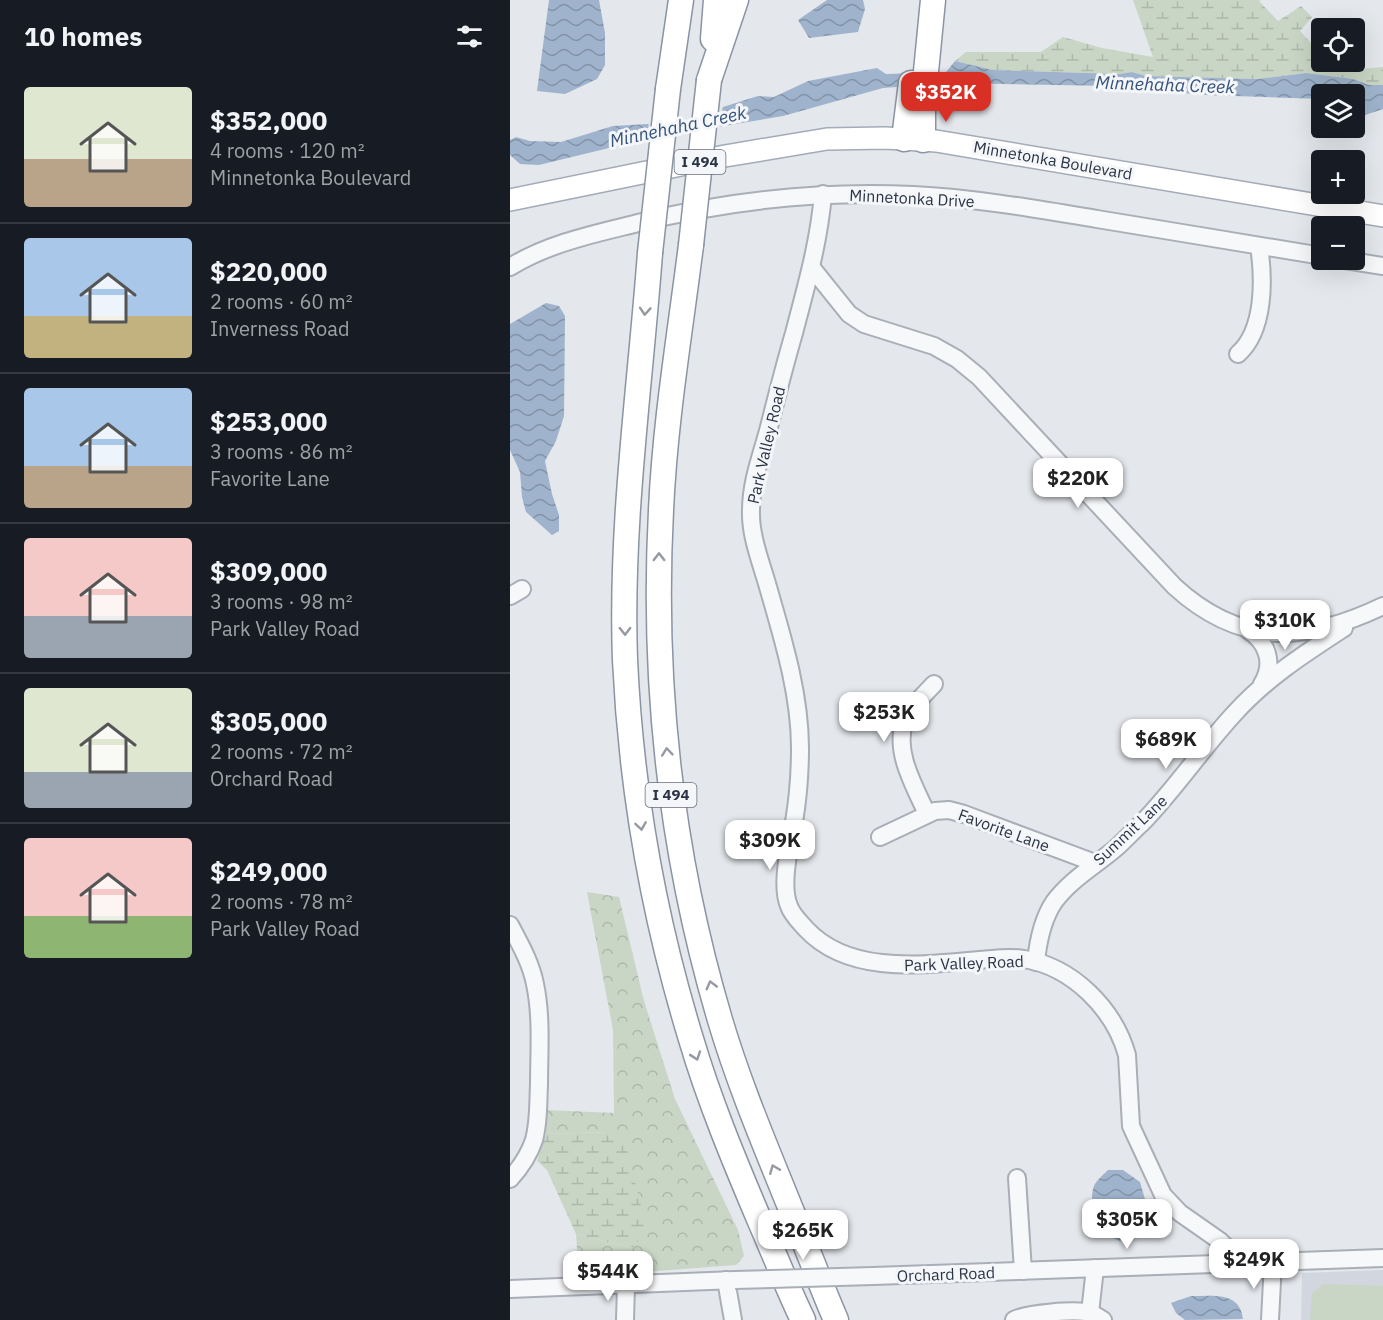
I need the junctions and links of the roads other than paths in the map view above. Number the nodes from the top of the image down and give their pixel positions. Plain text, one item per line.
1 (665, 0) edge
2 (681, 0) edge
3 (716, 0) edge
4 (736, 0) edge
5 (916, 0) edge
6 (933, 0) edge
7 (948, 0) edge
8 (926, 61) junction
9 (709, 80) junction
10 (668, 89) junction
11 (914, 139) junction
12 (824, 194) junction
13 (510, 200) edge
14 (1383, 216) edge
15 (1259, 246) junction
16 (1311, 254) edge
17 (1365, 263) edge
18 (1383, 266) edge
19 (510, 267) edge
20 (812, 268) junction
21 (1238, 354) dead end
22 (1383, 606) edge
23 (1357, 619) junction
24 (1247, 629) junction
25 (934, 684) dead end
26 (1260, 688) junction
27 (927, 814) junction
28 (880, 837) dead end
29 (1095, 863) junction
30 (510, 925) edge
31 (1036, 962) junction
32 (1017, 1178) dead end
33 (510, 1179) edge
34 (1383, 1258) edge
35 (1273, 1262) junction
36 (1234, 1263) junction
37 (1095, 1268) junction
38 (1023, 1271) junction
39 (730, 1280) junction
40 (626, 1285) junction
41 (510, 1289) edge
42 (1096, 1316) edge
43 (625, 1320) edge
44 (733, 1320) edge
45 (803, 1320) edge
46 (836, 1320) edge
47 (1014, 1320) edge
48 (1270, 1320) edge

1 - 10 highway
2 - 10 highway, I 494
3 - 9 highway, I 494
4 - 9 highway
5 - 11 highway
6 - 8 highway
7 - 8 highway
8 - 11 highway
46 -> 9 highway, I 494, bridge
10 -> 45 highway, I 494, bridge
11 - 13 main road, Minnetonka Boulevard
11 - 14 main road, Minnetonka Boulevard
12 - 15 street, Minnetonka Drive
12 - 19 street, Minnetonka Drive
12 - 20 street, Park Valley Road
15 - 16 street, Minnetonka Drive
15 - 21 street
17 - 18 street
20 - 24 street
20 - 31 street, Park Valley Road
22 - 23 street
23 - 24 street
23 - 26 street, Summit Lane
24 - 26 street
25 - 27 street
26 - 29 street, Summit Lane
27 - 28 street, Favorite Lane
27 - 29 street, Favorite Lane
29 - 31 street, Summit Lane
30 - 33 street
31 - 36 street, Park Valley Road
32 - 38 street
34 - 35 street, Orchard Road
35 - 36 street, Orchard Road
35 - 48 street
36 - 37 street, Orchard Road
37 - 38 street, Orchard Road
37 - 42 street
38 - 39 street, Orchard Road, bridge
39 - 40 street, Orchard Road
39 - 44 street
40 - 41 street, Orchard Road
40 - 43 street
42 - 47 street

